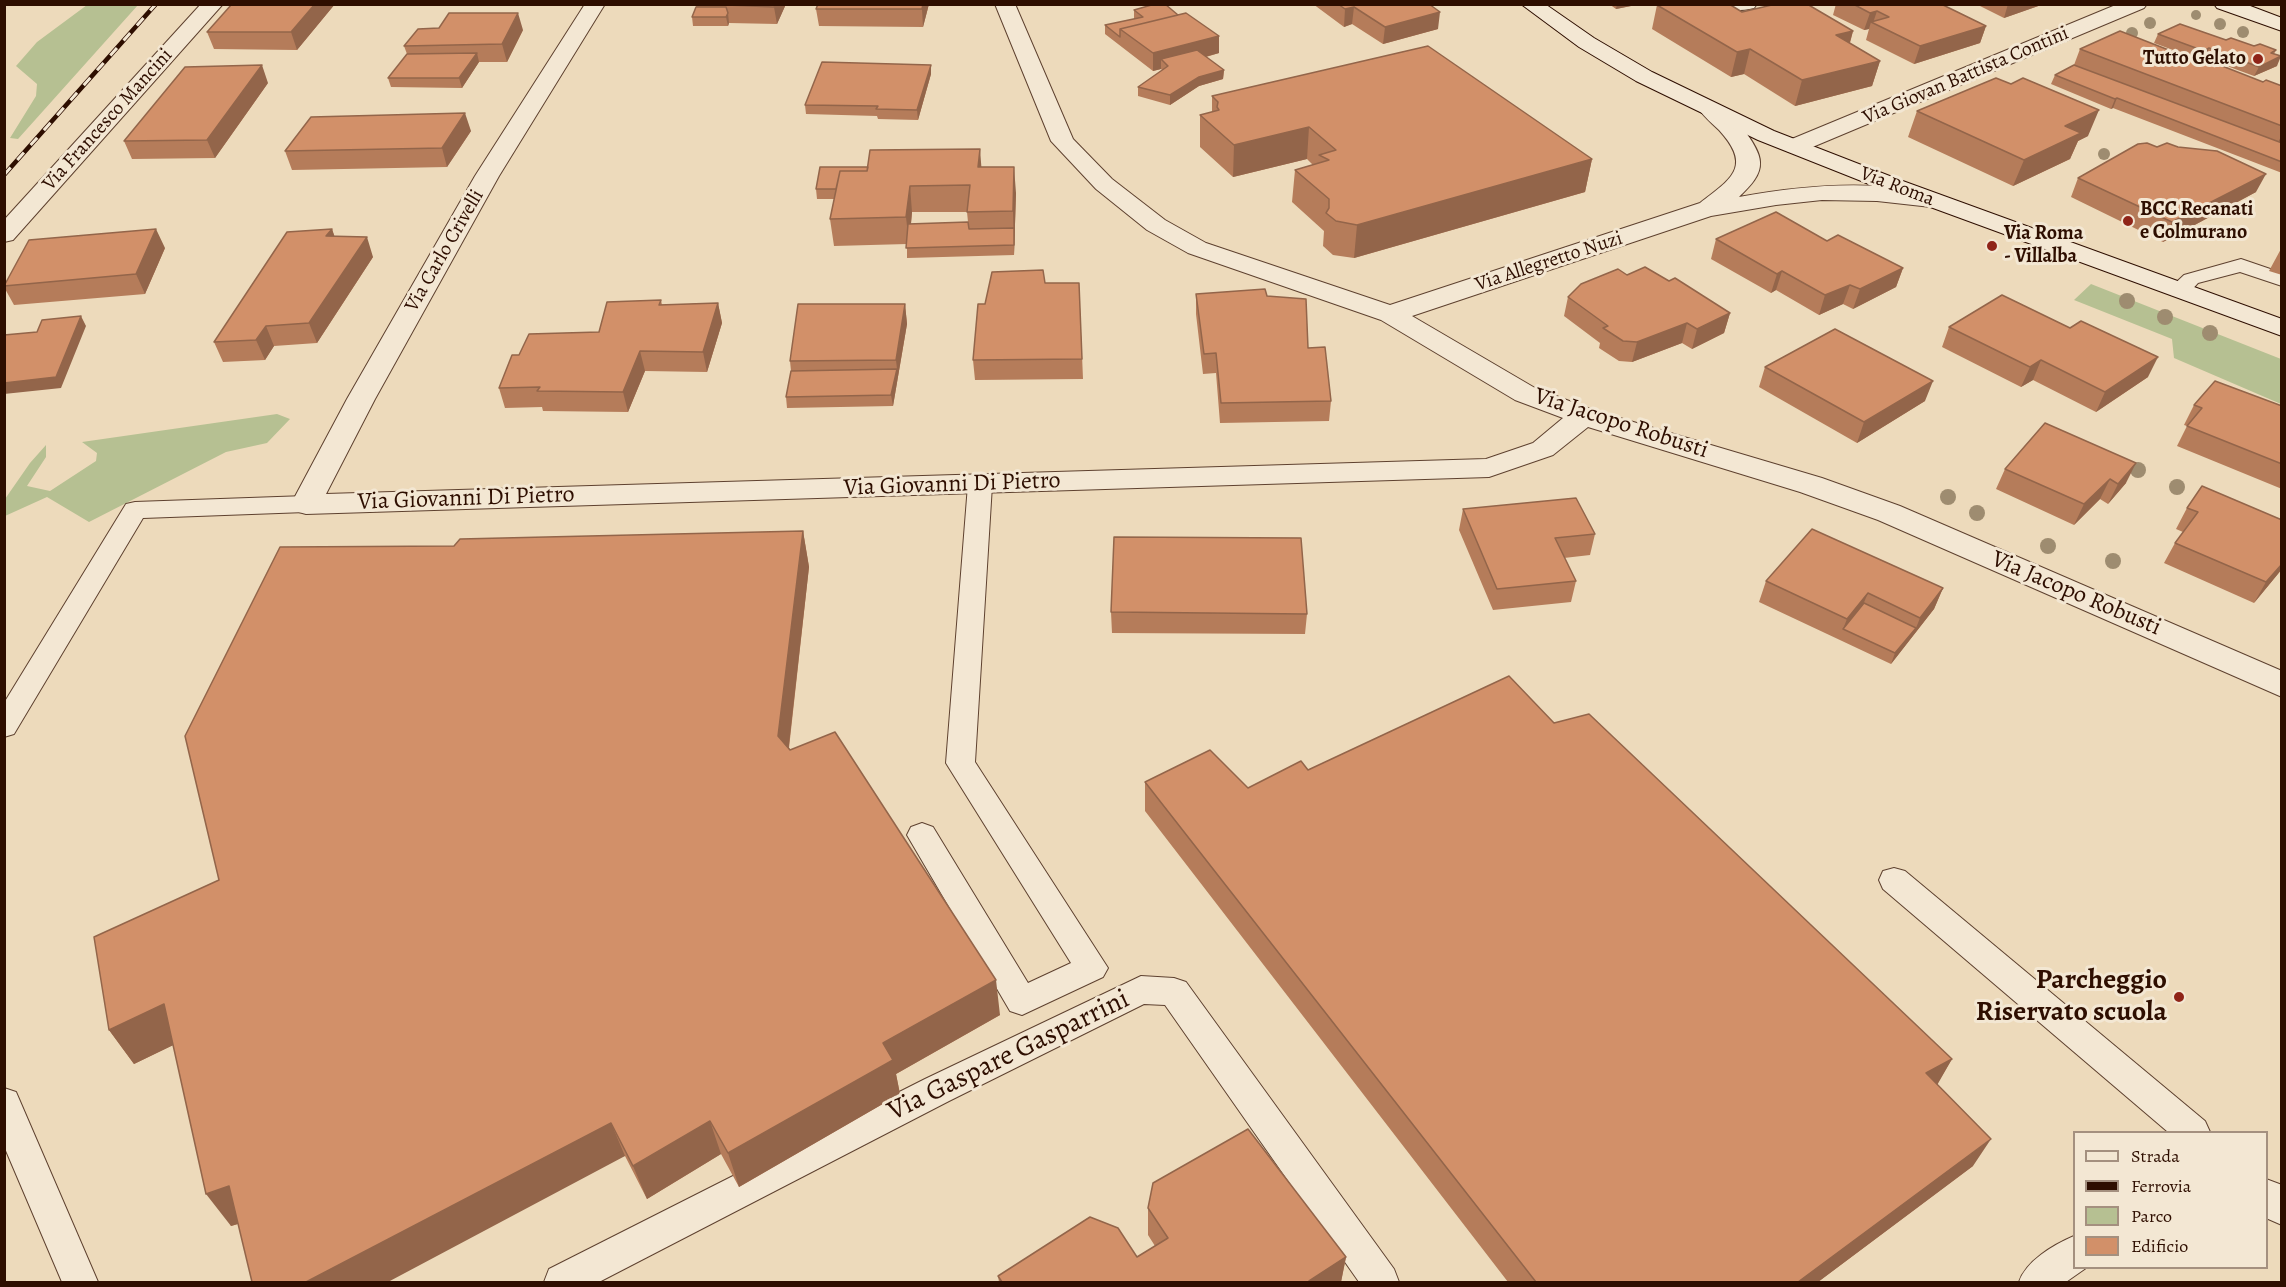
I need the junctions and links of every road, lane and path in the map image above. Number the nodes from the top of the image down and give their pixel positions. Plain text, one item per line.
1 (213, 4) edge
2 (594, 4) edge
3 (1005, 4) edge
4 (1532, 4) edge
5 (1723, 4) edge
6 (1747, 4) edge
7 (2137, 4) edge
8 (2224, 4) edge
9 (2282, 25) edge
10 (1710, 109) junction
11 (1795, 146) junction
12 (1930, 200) junction
13 (1707, 209) junction
14 (4, 236) edge
15 (2282, 280) edge
16 (2180, 290) junction
17 (1390, 314) junction
18 (2282, 328) edge
19 (1583, 416) junction
20 (980, 485) junction
21 (306, 504) junction
22 (2282, 685) edge
23 (4, 727) edge
24 (922, 835) dead end
25 (1894, 880) dead end
26 (4, 1103) edge
27 (2192, 1131) edge
28 (2268, 1197) edge
29 (2282, 1208) edge
30 (2073, 1255) edge
31 (80, 1282) edge
32 (562, 1282) edge
33 (1382, 1282) edge
34 (2037, 1282) edge

1 - 14 street, Via Francesco Mancini
2 - 21 street, Via Carlo Crivelli
3 - 17 street, Via Jacopo Robusti
4 - 10 street, Via Roma
5 - 6 street
7 - 11 street, Via Giovan Battista Contini
8 - 9 street
10 - 11 street, Via Roma
10 - 13 street, Via Allegretto Nuzi
11 - 12 street, Via Roma
12 - 13 street, Via Allegretto Nuzi
12 - 16 street, Via Roma
13 - 17 street, Via Allegretto Nuzi
15 - 16 lane
16 - 18 street, Via Roma
17 - 19 street, Via Jacopo Robusti
19 - 20 street, Via Giovanni Di Pietro
19 - 22 street, Via Jacopo Robusti
20 - 21 street, Via Giovanni Di Pietro
20 - 24 lane
21 - 23 lane
25 - 27 lane
26 - 31 lane
28 - 29 lane
30 - 34 lane
32 - 33 lane, Via Gaspare Gasparrini

